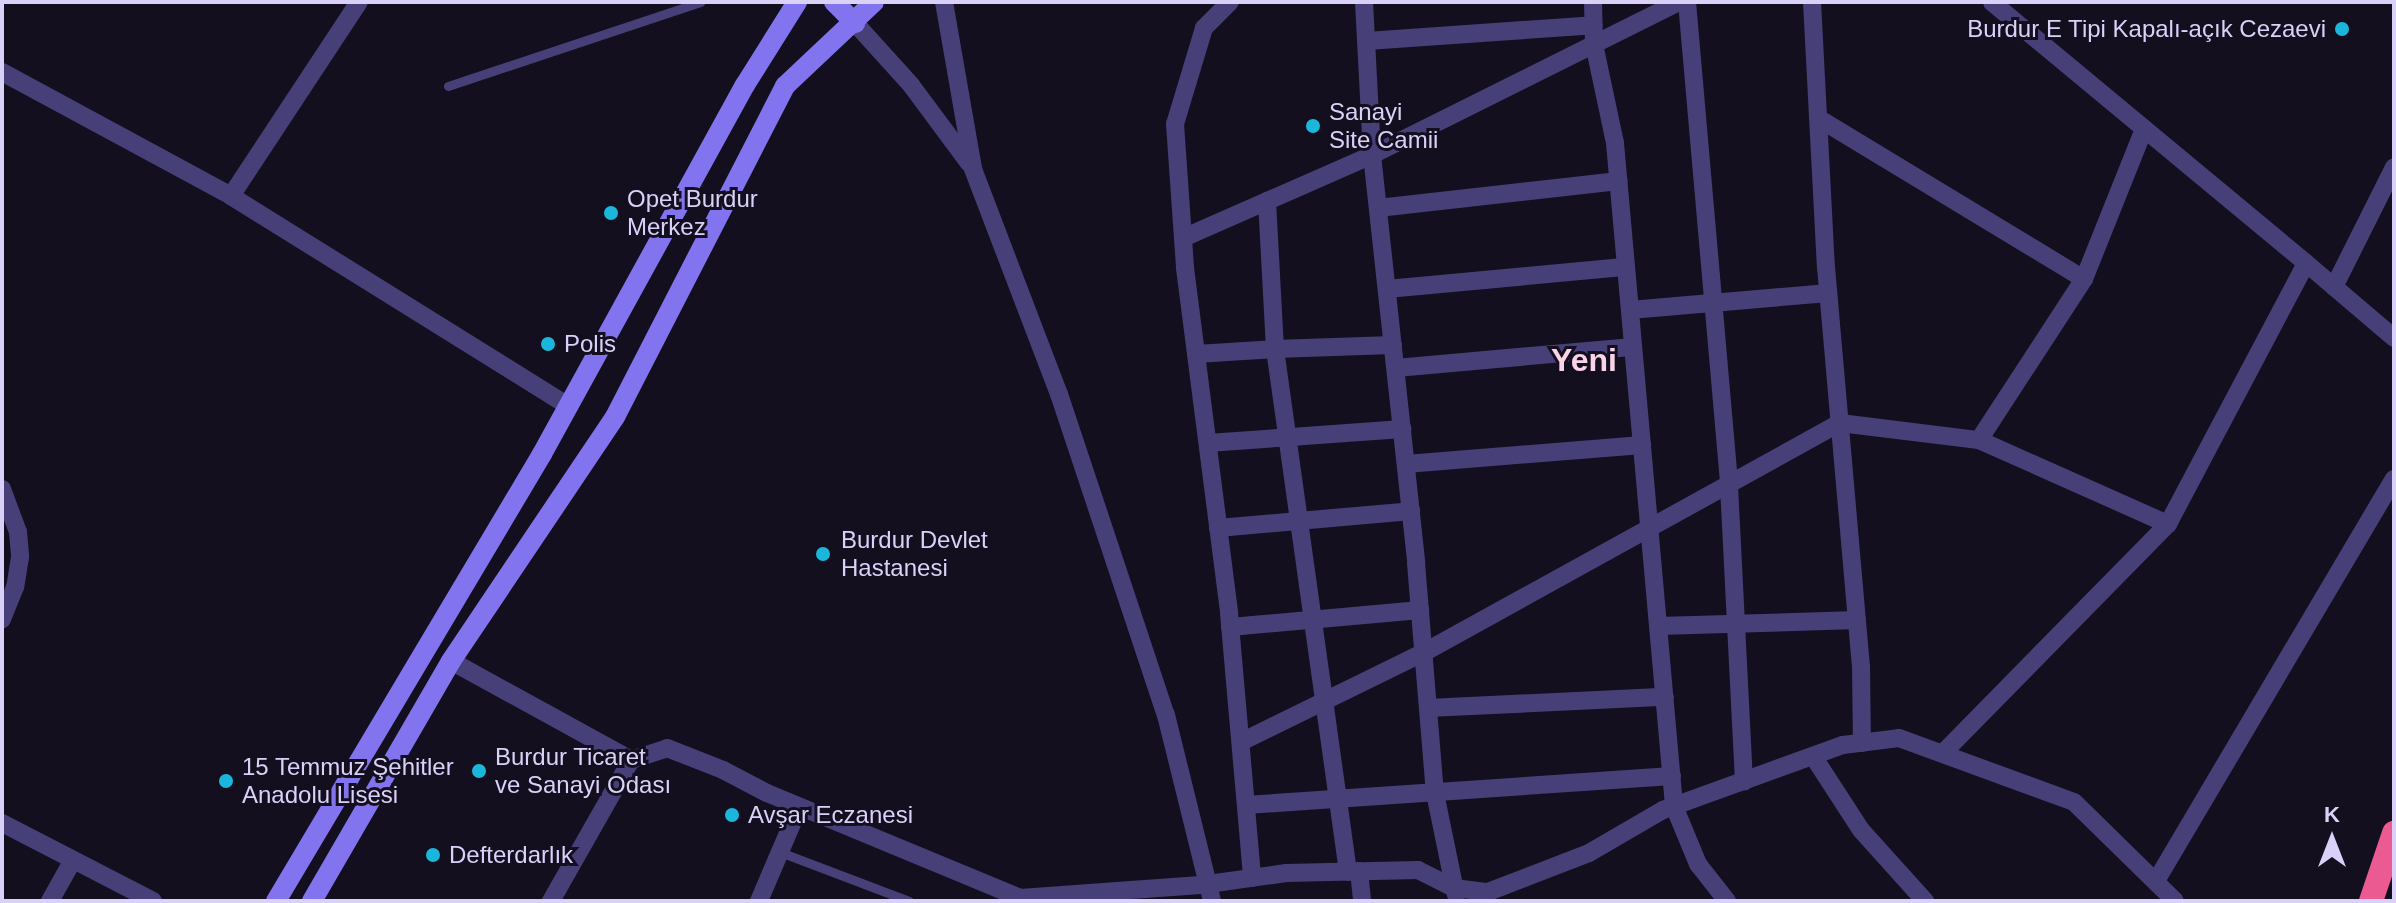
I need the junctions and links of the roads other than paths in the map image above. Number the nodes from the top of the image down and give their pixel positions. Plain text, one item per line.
1 (359, 2) edge
2 (700, 2) edge
3 (797, 2) edge
4 (834, 2) edge
5 (874, 2) edge
6 (944, 2) edge
7 (1230, 2) edge
8 (1364, 2) edge
9 (1593, 2) edge
10 (1679, 2) edge
11 (1687, 2) edge
12 (1812, 2) edge
13 (1992, 2) edge
14 (855, 23) junction
15 (1593, 25) junction
16 (1367, 41) junction
17 (1594, 44) junction
18 (2, 72) edge
19 (448, 86) dead end
20 (1818, 118) junction
21 (2144, 129) junction
22 (1372, 155) junction
23 (2394, 167) edge
24 (973, 169) junction
25 (1618, 181) junction
26 (231, 196) junction
27 (1267, 201) junction
28 (1378, 208) junction
29 (1183, 238) junction
30 (2306, 263) junction
31 (1626, 267) junction
32 (2084, 279) junction
33 (2334, 287) junction
34 (1387, 289) junction
35 (1828, 293) junction
36 (1713, 304) junction
37 (1630, 310) junction
38 (2394, 338) edge
39 (1393, 345) junction
40 (1633, 347) junction
41 (1275, 349) junction
42 (1196, 354) junction
43 (1396, 368) junction
44 (569, 406) junction
45 (1840, 423) junction
46 (1402, 429) junction
47 (1287, 437) junction
48 (1979, 440) junction
49 (1208, 443) junction
50 (1642, 445) junction
51 (1406, 464) junction
52 (2394, 479) edge
53 (1729, 486) junction
54 (2, 489) edge
55 (1411, 511) junction
56 (1300, 521) junction
57 (2168, 524) junction
58 (1218, 528) junction
59 (1650, 531) junction
60 (1420, 610) junction
61 (2, 619) edge
62 (1314, 620) junction
63 (1857, 620) junction
64 (1736, 622) junction
65 (1658, 626) junction
66 (1230, 627) junction
67 (1423, 653) junction
68 (451, 661) junction
69 (1665, 697) junction
70 (1325, 701) junction
71 (1428, 708) junction
72 (1241, 742) junction
73 (1862, 743) junction
74 (1943, 753) junction
75 (1813, 756) junction
76 (631, 760) junction
77 (1672, 776) junction
78 (1744, 782) junction
79 (1435, 793) junction
80 (1338, 799) junction
81 (1246, 805) junction
82 (1674, 806) junction
83 (799, 807) junction
84 (2, 823) edge
85 (2394, 833) edge
86 (780, 852) junction
87 (73, 860) junction
88 (1353, 871) junction
89 (1252, 878) junction
90 (2156, 881) junction
91 (1211, 892) edge
92 (1456, 894) edge
93 (1032, 899) edge
94 (50, 901) edge
95 (153, 901) edge
96 (276, 901) edge
97 (312, 901) edge
98 (551, 901) edge
99 (759, 901) edge
100 (909, 901) edge
101 (1362, 901) edge
102 (1727, 901) edge
103 (1925, 901) edge
104 (2175, 901) edge
105 (2371, 901) edge

1 - 26 street
2 - 19 lane
3 - 44 main road
4 - 14 main road
5 - 14 main road
6 - 24 street
7 - 29 street
8 - 16 street
9 - 15 street
10 - 17 street
11 - 36 street
12 - 20 street
13 - 21 street
14 - 24 street
14 - 68 main road
15 - 16 street
15 - 17 street
16 - 22 street
17 - 22 street
17 - 25 street
18 - 26 street
20 - 32 street
20 - 35 street
21 - 30 street
21 - 32 street
22 - 27 street
22 - 28 street
23 - 33 street
24 - 91 street
25 - 28 street
25 - 31 street
26 - 44 street
27 - 29 street
27 - 41 street
28 - 34 street
29 - 42 street
30 - 33 street
30 - 57 street
31 - 34 street
31 - 37 street
32 - 48 street
33 - 38 street
34 - 39 street
35 - 36 street
35 - 45 street
36 - 37 street
36 - 53 street
37 - 40 street
39 - 41 street
39 - 43 street
40 - 43 street
40 - 50 street
41 - 42 street
41 - 47 street
42 - 49 street
43 - 46 street
44 - 96 main road
45 - 48 street
45 - 53 street
45 - 63 street
46 - 47 street
46 - 51 street
47 - 49 street
47 - 56 street
48 - 57 street
49 - 58 street
50 - 51 street
50 - 59 street
51 - 55 street
52 - 90 street
53 - 59 street
53 - 64 street
54 - 61 street
55 - 56 street
55 - 60 street
56 - 58 street
56 - 62 street
57 - 74 street
58 - 66 street
59 - 65 street
59 - 67 street
60 - 62 street
60 - 67 street
62 - 66 street
62 - 70 street
63 - 64 street
63 - 73 street
64 - 65 street
64 - 78 street
65 - 69 street
66 - 72 street
67 - 70 street
67 - 71 street
68 - 76 street
68 - 97 main road
69 - 71 street
69 - 77 street
70 - 72 street
70 - 80 street
71 - 79 street
72 - 81 street
73 - 74 street
73 - 75 street
74 - 90 street
75 - 78 street
75 - 103 street
76 - 83 street
76 - 98 street
77 - 79 street
77 - 82 street
78 - 82 street
79 - 80 street
79 - 92 street
80 - 81 street
80 - 88 street
81 - 89 street
82 - 92 street
82 - 102 street
83 - 86 street
83 - 93 street
84 - 87 street
85 - 105 highway
86 - 99 street
86 - 100 lane
87 - 94 street
87 - 95 street
88 - 89 street
88 - 92 street
88 - 101 street
89 - 91 street
90 - 104 street
91 - 93 street

